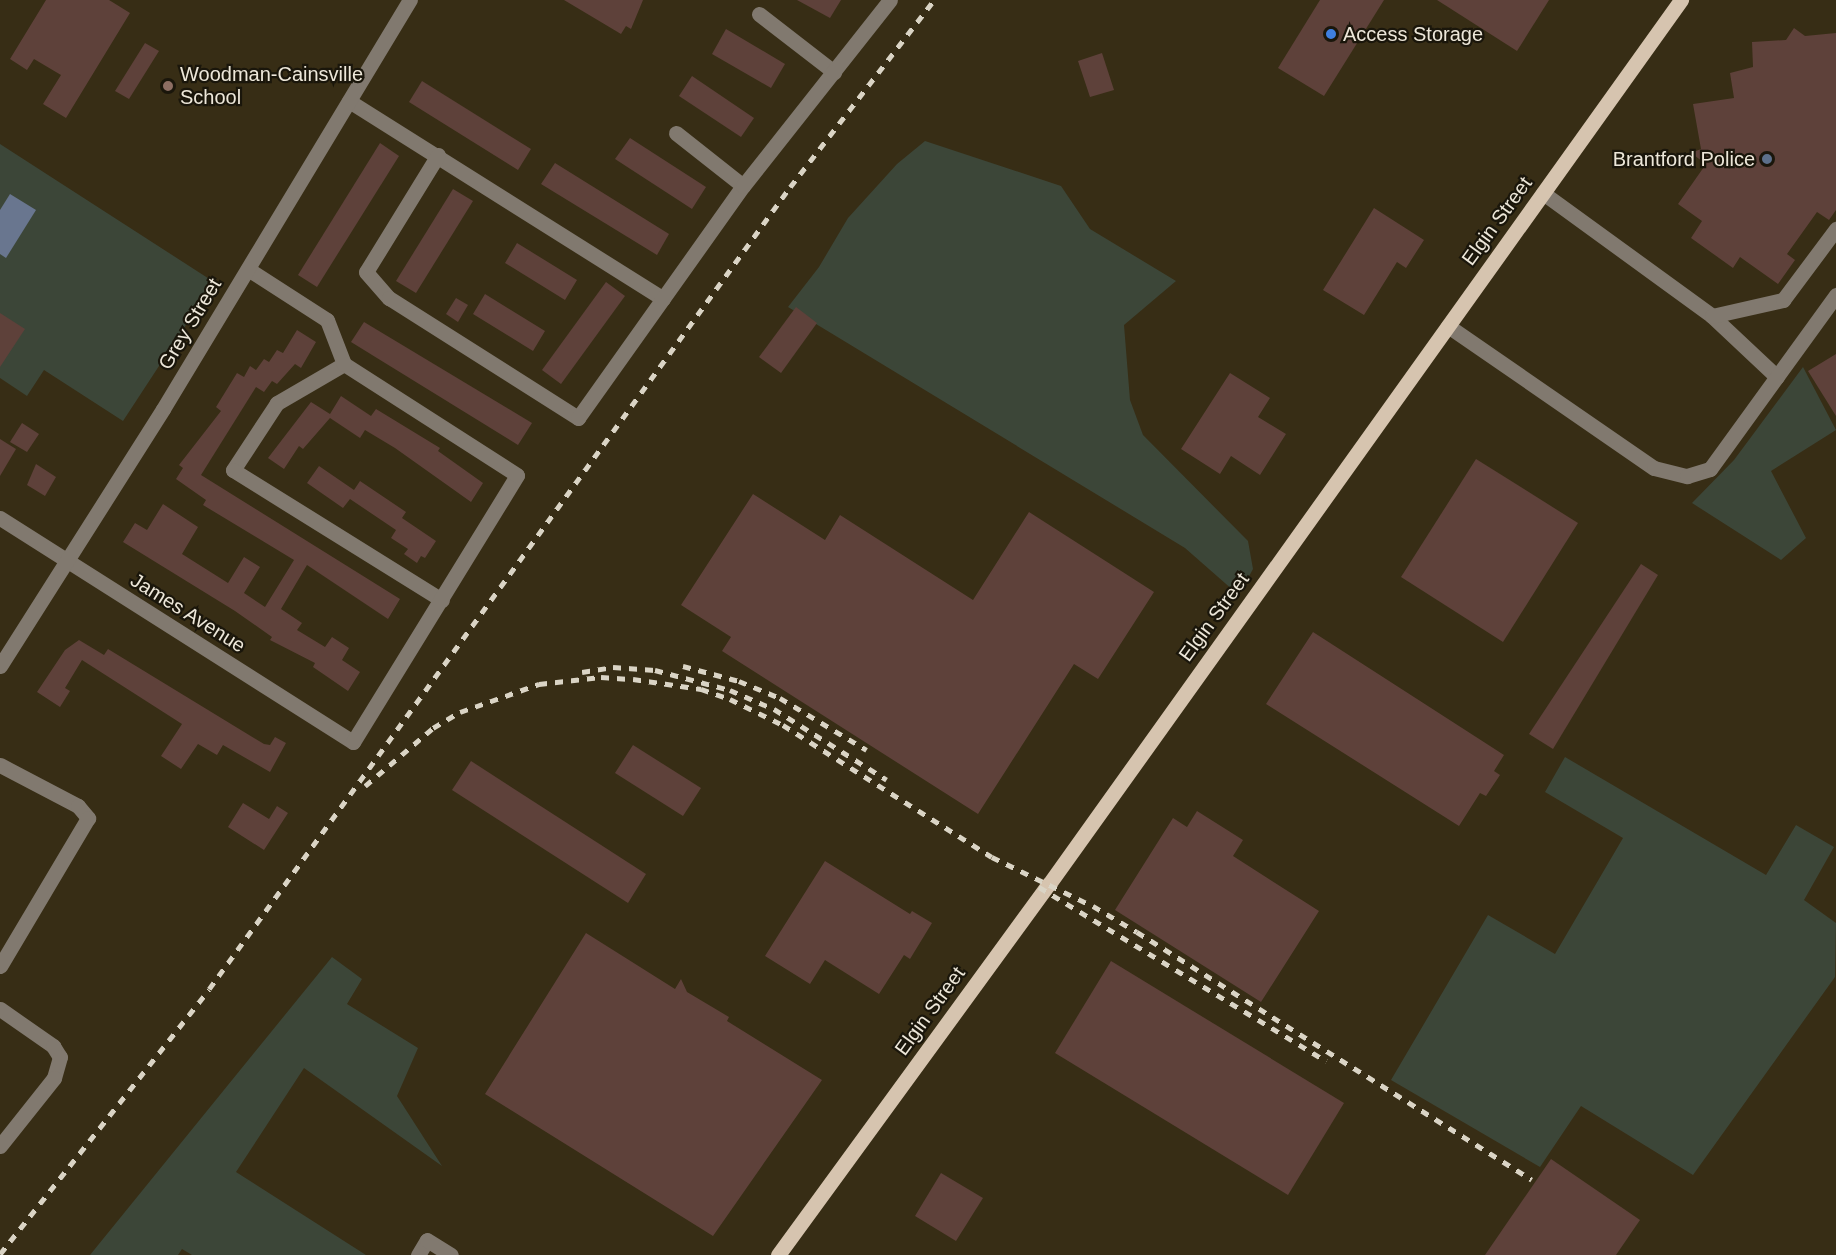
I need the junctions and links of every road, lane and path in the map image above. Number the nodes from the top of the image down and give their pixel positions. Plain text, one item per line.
1 (410, 0) edge
2 (890, 0) edge
3 (1681, 0) edge
4 (759, 14) dead end
5 (834, 72) junction
6 (350, 101) junction
7 (676, 133) dead end
8 (438, 155) junction
9 (744, 186) junction
10 (1543, 193) junction
11 (1836, 229) edge
12 (248, 268) junction
13 (1836, 295) edge
14 (663, 299) junction
15 (1712, 316) junction
16 (1448, 326) junction
17 (344, 364) junction
18 (1777, 377) junction
19 (0, 518) edge
20 (67, 561) junction
21 (441, 600) junction
22 (0, 666) edge
23 (0, 765) edge
24 (0, 966) edge
25 (0, 1009) edge
26 (0, 1146) edge
27 (418, 1255) edge
28 (451, 1255) edge
29 (777, 1255) edge

1 - 6 street, Grey Street
2 - 5 street
3 - 10 main road, Elgin Street
4 - 5 street
5 - 9 street
6 - 8 street
6 - 12 street, Grey Street
7 - 9 street
8 - 14 street
8 - 14 street
9 - 14 street
10 - 15 street
10 - 16 main road, Elgin Street
11 - 15 street
12 - 17 street
12 - 20 street, Grey Street
13 - 18 street
15 - 18 street
16 - 18 street
16 - 29 main road, Elgin Street
17 - 21 street
17 - 21 street
19 - 20 street, James Avenue
20 - 21 street, James Avenue
20 - 22 street, Grey Street
23 - 24 street
25 - 26 street
27 - 28 street

